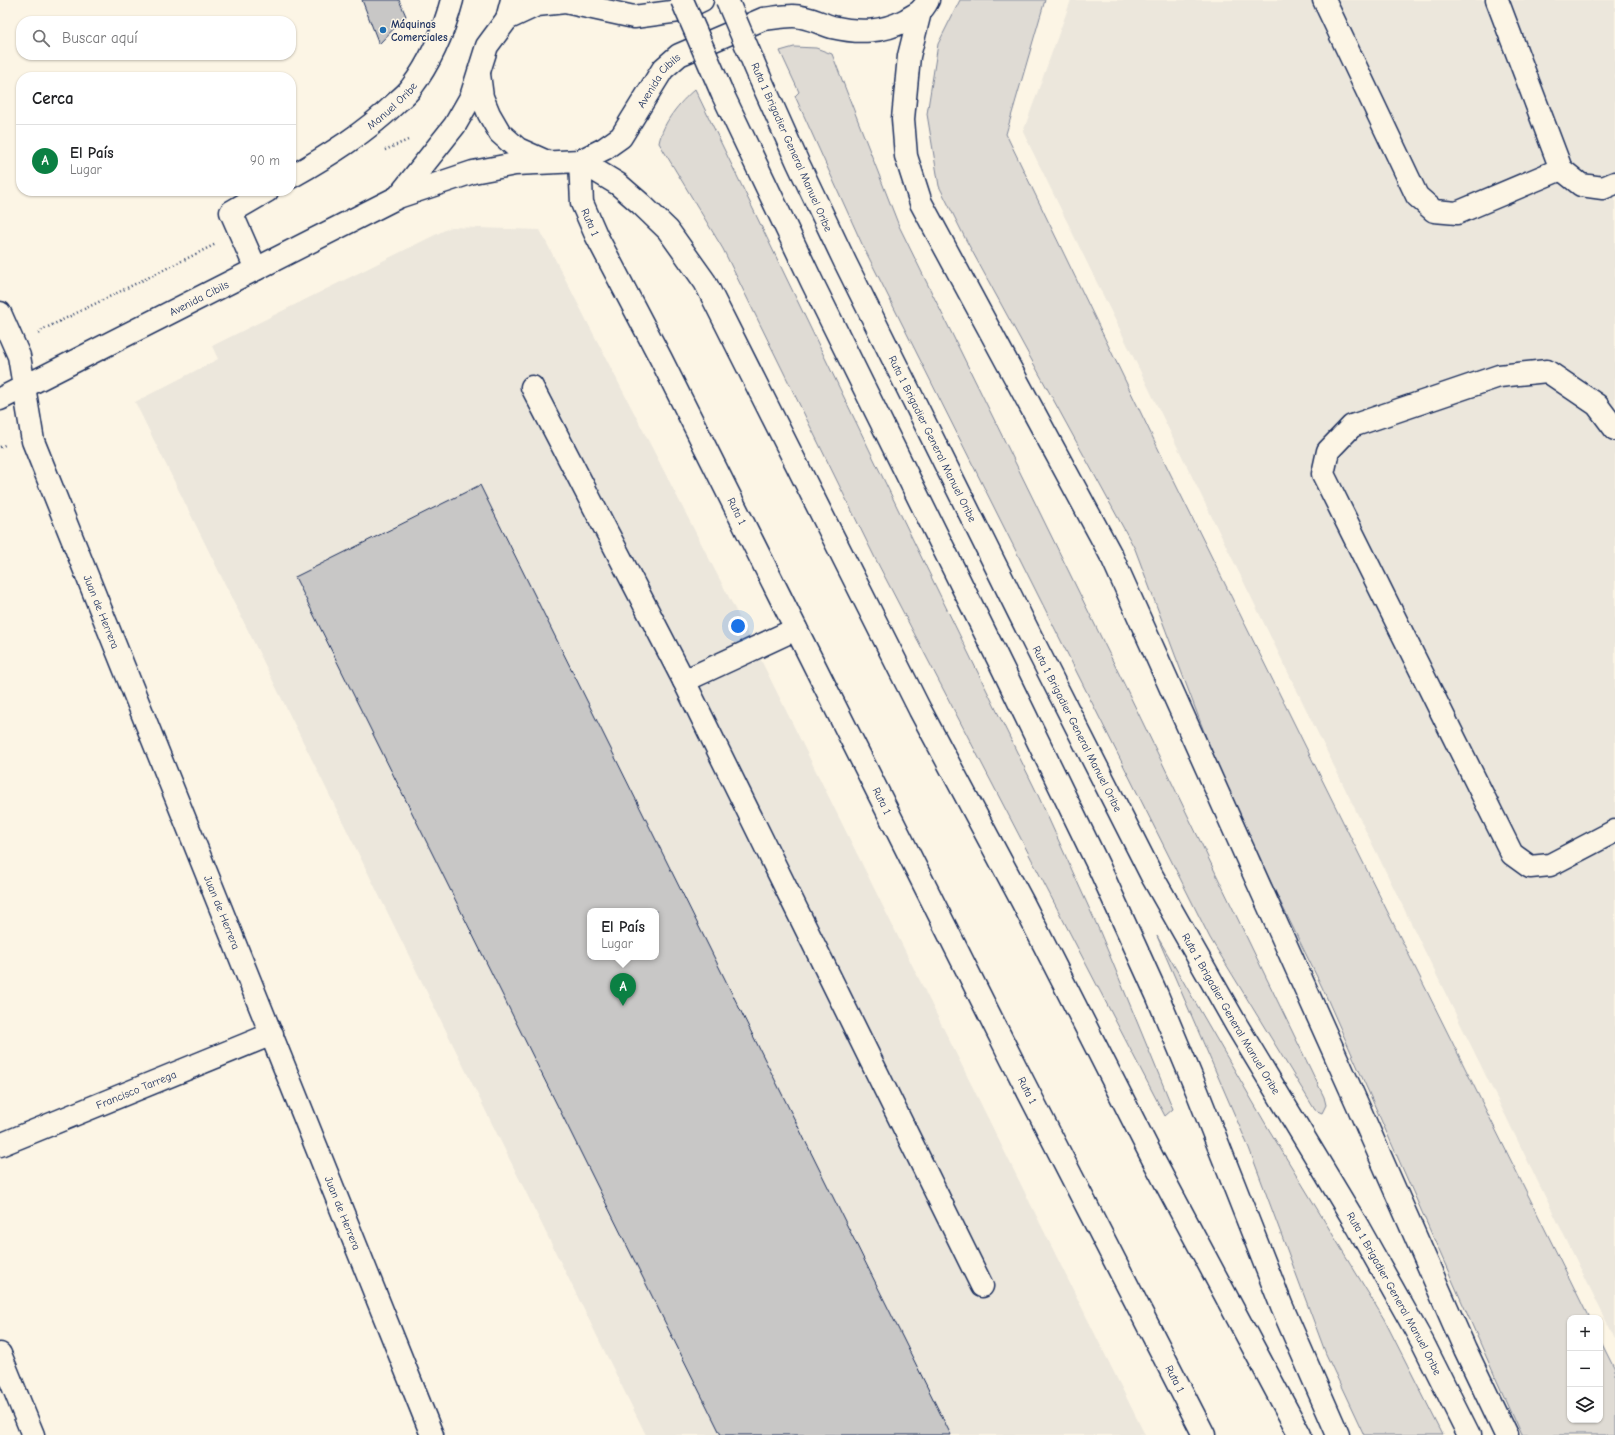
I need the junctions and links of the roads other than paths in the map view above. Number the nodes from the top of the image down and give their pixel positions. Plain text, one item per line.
1 (452, 0) edge
2 (682, 0) edge
3 (702, 0) edge
4 (728, 0) edge
5 (1324, 0) edge
6 (1497, 0) edge
7 (924, 6) edge
8 (510, 10) edge
9 (479, 70) junction
10 (580, 161) junction
11 (546, 162) junction
12 (1561, 169) junction
13 (296, 174) edge
14 (1615, 183) edge
15 (258, 196) edge
16 (398, 197) junction
17 (256, 269) junction
18 (0, 313) edge
19 (24, 386) junction
20 (532, 387) dead end
21 (0, 399) edge
22 (1615, 429) edge
23 (796, 629) junction
24 (684, 681) junction
25 (1615, 832) edge
26 (272, 1034) junction
27 (0, 1145) edge
28 (982, 1286) dead end
29 (0, 1354) edge
30 (33, 1435) edge
31 (432, 1435) edge
32 (1204, 1435) edge
33 (1300, 1435) edge
34 (1338, 1435) edge
35 (1469, 1435) edge
36 (1506, 1435) edge

1 - 13 main road, Manuel Oribe
2 - 34 main road, bridge
3 - 8 main road, Avenida Cibils
4 - 35 main road, Ruta 1 Brigadier General Manuel Oribe, bridge
5 - 12 main road
6 - 12 main road
7 - 10 main road, Avenida Cibils
7 - 36 main road
8 - 9 main road, Avenida Cibils
9 - 11 main road
9 - 16 main road, Avenida Cibils
10 - 11 main road, Avenida Cibils
10 - 23 main road, Ruta 1
10 - 33 main road
11 - 16 main road, Avenida Cibils
12 - 14 main road
15 - 17 main road
16 - 17 main road, Avenida Cibils
17 - 19 main road, Avenida Cibils
18 - 19 main road, Juan de Herrera
19 - 21 main road, Avenida Cibils
19 - 26 main road, Juan de Herrera
20 - 24 main road
22 - 25 main road
23 - 24 main road
23 - 32 main road, Ruta 1
24 - 28 main road
26 - 27 main road, Francisco Tarrega
26 - 31 main road, Juan de Herrera
29 - 30 main road

